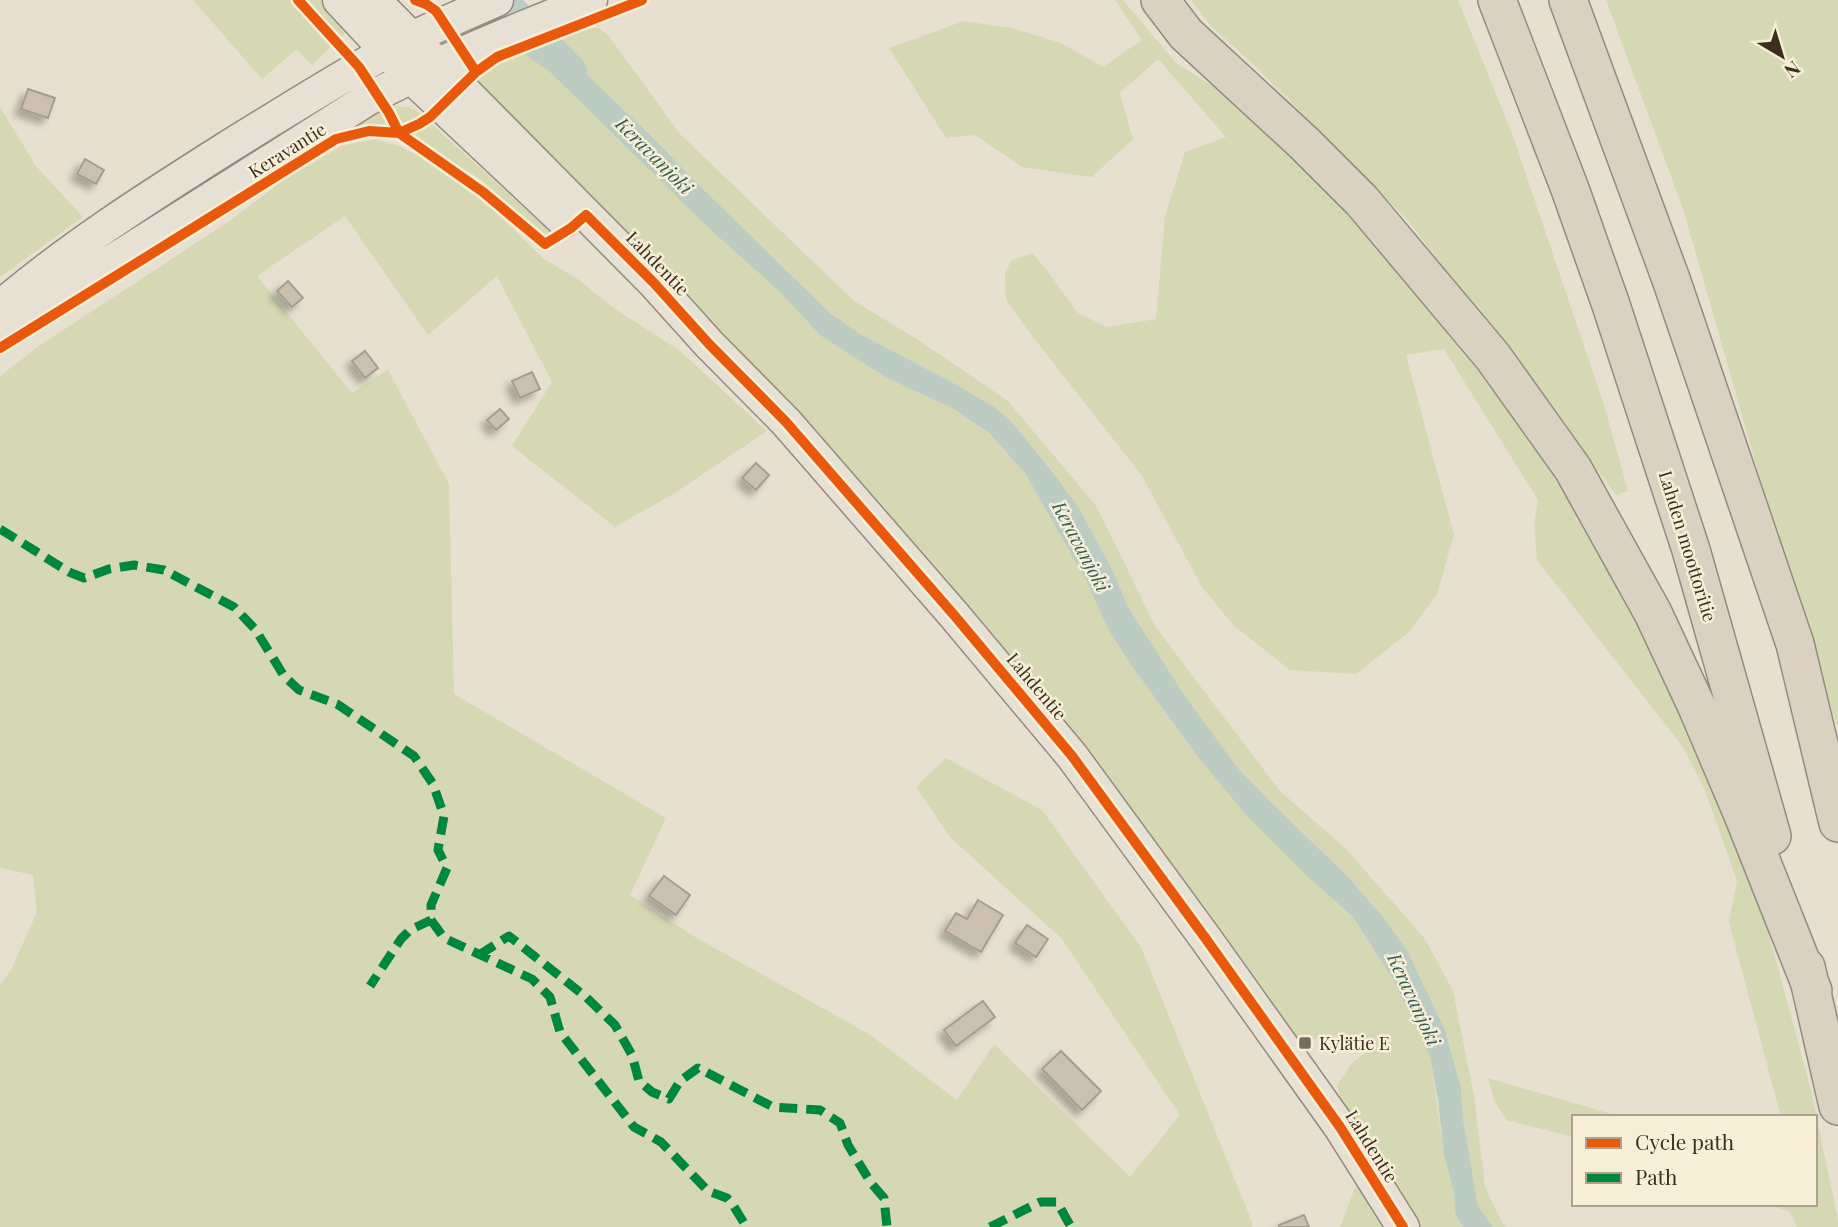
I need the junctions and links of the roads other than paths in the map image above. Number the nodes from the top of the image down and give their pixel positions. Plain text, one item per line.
1 (339, 0) edge
2 (374, 0) edge
3 (497, 0) edge
4 (591, 0) edge
5 (1160, 0) edge
6 (1497, 0) edge
7 (1568, 0) edge
8 (400, 45) junction
9 (424, 71) junction
10 (0, 306) edge
11 (0, 332) edge
12 (1838, 823) edge
13 (1813, 991) junction
14 (1838, 1105) edge
15 (1403, 1227) edge

1 - 8 main road, Lahdentie
2 - 8 main road, Lahdentie
3 - 8 main road, Keravantie
4 - 9 main road, Keravantie
5 - 13 highway
6 - 13 highway, Lahden moottoritie
7 - 12 highway
8 - 9 main road, Lahdentie
8 - 10 main road, Keravantie
9 - 11 main road, Keravantie
9 - 15 main road, Lahdentie
13 - 14 highway, Lahden moottoritie

